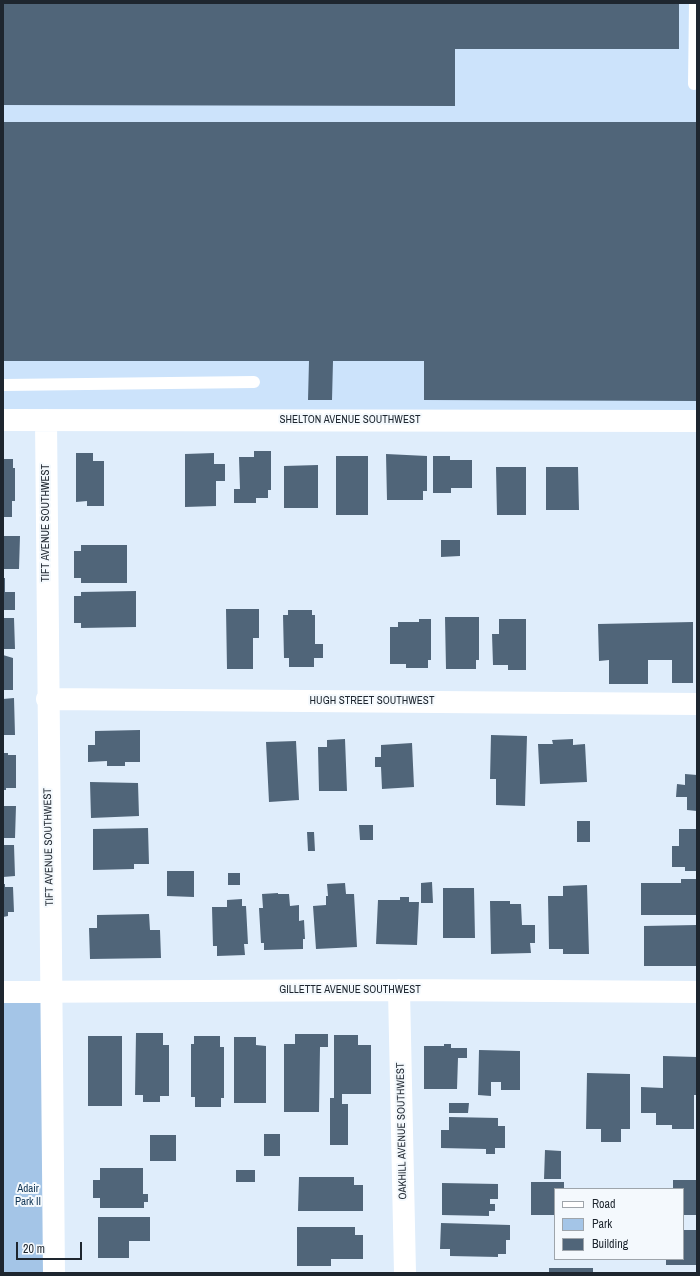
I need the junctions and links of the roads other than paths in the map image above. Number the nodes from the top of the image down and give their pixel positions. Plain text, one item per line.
1 (695, 3) edge
2 (694, 84) dead end
3 (254, 382) dead end
4 (3, 384) edge
5 (3, 420) edge
6 (46, 420) junction
7 (697, 421) edge
8 (47, 699) junction
9 (697, 704) edge
10 (399, 990) junction
11 (3, 992) edge
12 (697, 992) edge
13 (51, 993) junction
14 (54, 1273) edge
15 (405, 1273) edge

1 - 2 lane
3 - 4 lane
5 - 6 street, SHELTON AVENUE SOUTHWEST
6 - 7 street, SHELTON AVENUE SOUTHWEST
6 - 8 street, TIFT AVENUE SOUTHWEST
8 - 9 street, HUGH STREET SOUTHWEST
8 - 13 street, TIFT AVENUE SOUTHWEST
10 - 12 street, GILLETTE AVENUE SOUTHWEST
10 - 13 street, GILLETTE AVENUE SOUTHWEST
10 - 15 street, OAKHILL AVENUE SOUTHWEST
11 - 13 street, GILLETTE AVENUE SOUTHWEST
13 - 14 street, TIFT AVENUE SOUTHWEST

